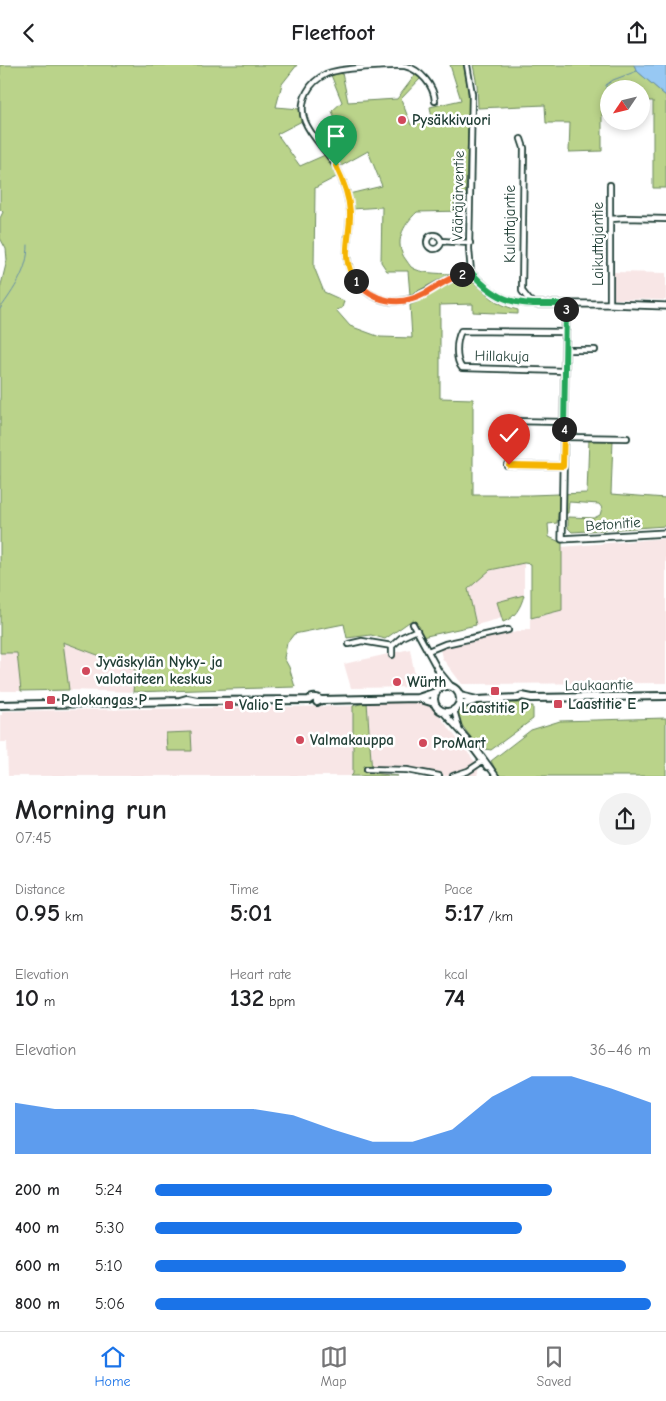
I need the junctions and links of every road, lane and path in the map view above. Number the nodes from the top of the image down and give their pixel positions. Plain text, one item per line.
1 (467, 65) edge
2 (435, 101) dead end
3 (521, 139) dead end
4 (610, 185) dead end
5 (610, 219) junction
6 (666, 219) edge
7 (441, 241) dead end
8 (470, 243) junction
9 (471, 272) junction
10 (536, 304) junction
11 (566, 304) junction
12 (610, 304) junction
13 (666, 306) edge
14 (566, 331) junction
15 (592, 349) dead end
16 (565, 350) junction
17 (565, 371) junction
18 (510, 421) dead end
19 (564, 422) junction
20 (564, 437) junction
21 (627, 438) dead end
22 (507, 465) dead end
23 (563, 466) junction
24 (666, 533) edge
25 (413, 624) dead end
26 (417, 630) junction
27 (508, 630) dead end
28 (349, 644) dead end
29 (392, 646) junction
30 (428, 651) junction
31 (392, 655) dead end
32 (438, 670) junction
33 (451, 686) junction
34 (438, 690) junction
35 (460, 696) junction
36 (666, 696) edge
37 (418, 698) junction
38 (477, 700) junction
39 (434, 703) junction
40 (0, 705) edge
41 (456, 708) junction
42 (443, 712) junction
43 (460, 729) junction
44 (468, 741) junction
45 (483, 761) junction
46 (367, 769) dead end
47 (495, 775) edge
48 (439, 776) edge
49 (453, 776) edge

1 - 8 street, Vääräjärventie
2 - 9 street
3 - 10 street, Kulottajantie
4 - 5 street, Laikuttajantie
5 - 6 street
5 - 12 street, Laikuttajantie
7 - 8 street
8 - 9 street, Vääräjärventie
9 - 10 street
10 - 11 street
11 - 12 street
11 - 14 street
12 - 13 street
14 - 16 street
14 - 17 street, Hillakuja
15 - 16 street
16 - 17 street
17 - 19 street
18 - 19 street
19 - 20 street
20 - 21 street
20 - 23 street
22 - 23 street
23 - 24 street, Betonitie
25 - 26 street
26 - 29 street
26 - 30 street
27 - 30 street
28 - 29 street
29 - 31 street
30 - 32 street
32 - 33 street
32 - 34 street
33 - 34 main road
33 - 35 main road
34 - 37 main road
34 - 39 main road
35 - 38 main road, Laukaantie
35 - 41 main road
36 - 38 main road, Laukaantie
37 - 39 main road
37 - 40 main road
38 - 41 main road, Laukaantie
39 - 42 main road
41 - 42 main road
41 - 43 street
42 - 43 street
43 - 44 street
44 - 45 street
44 - 47 street
45 - 47 street
45 - 49 street
46 - 48 street

